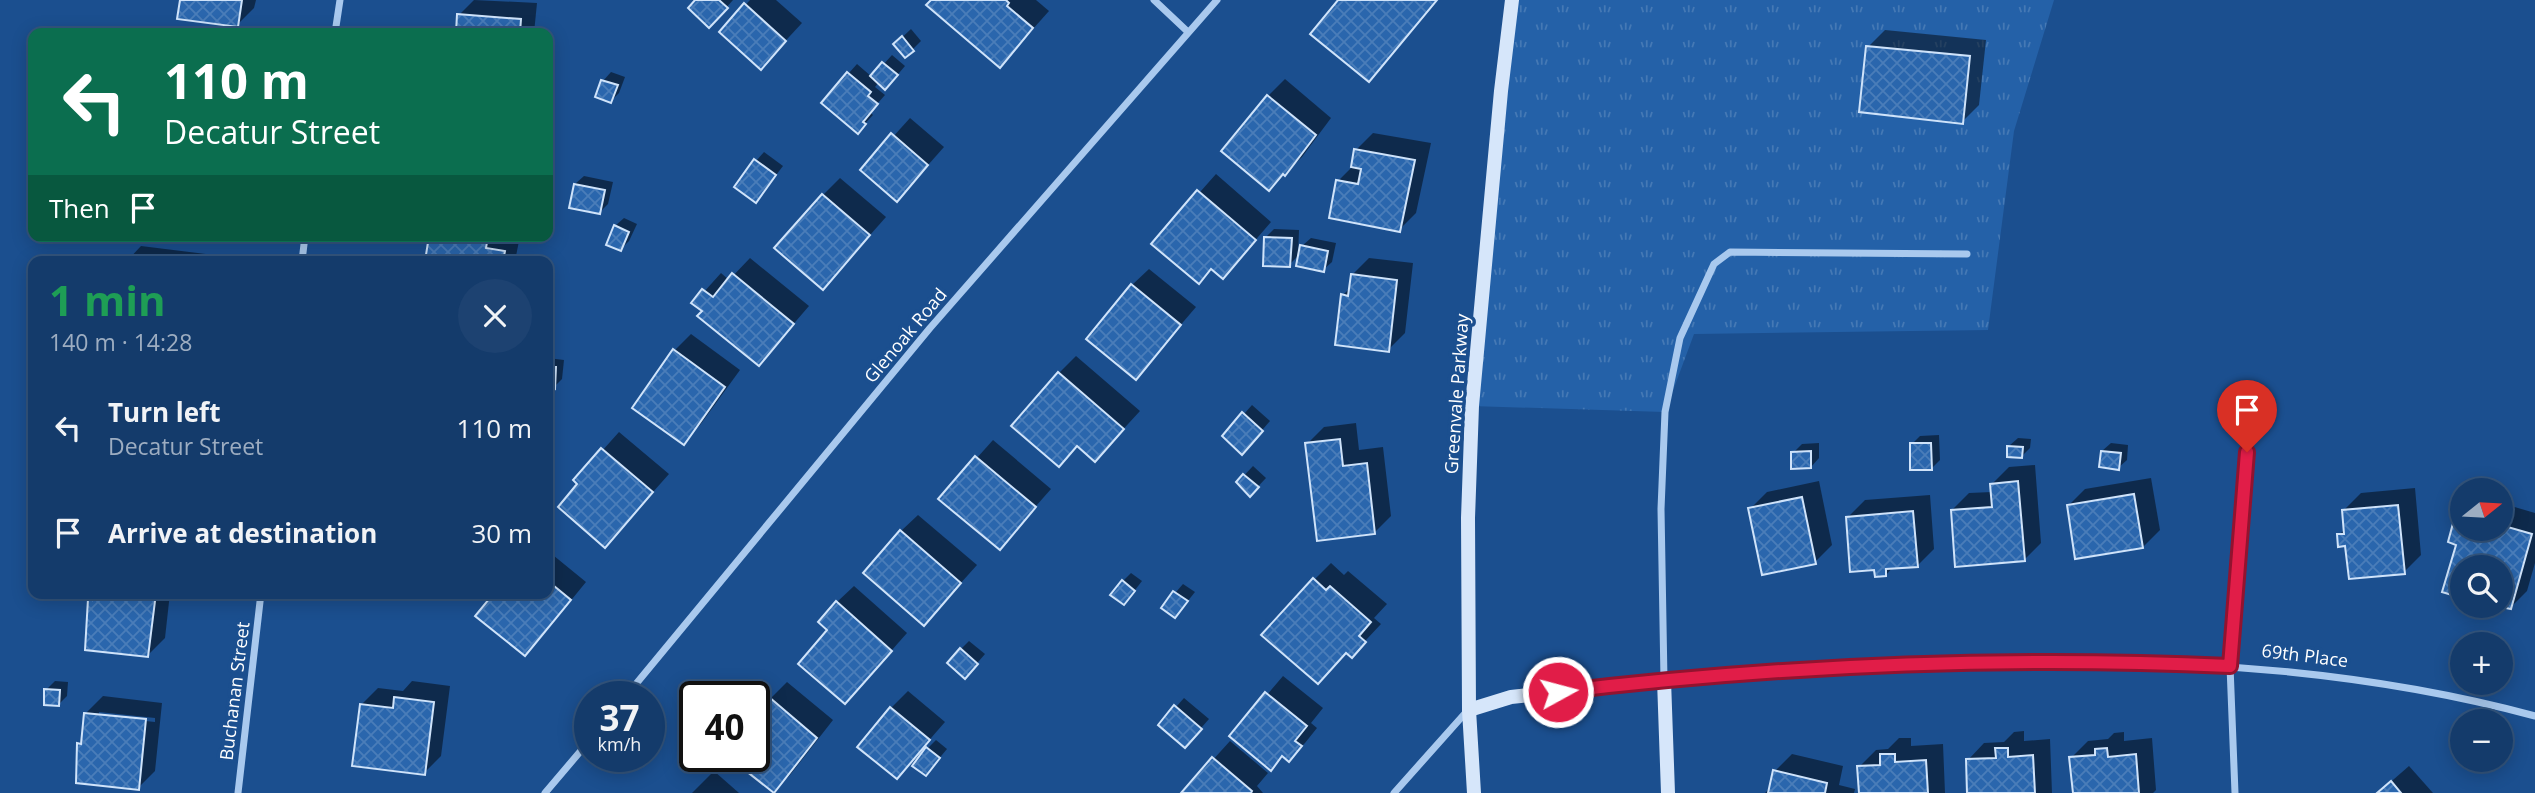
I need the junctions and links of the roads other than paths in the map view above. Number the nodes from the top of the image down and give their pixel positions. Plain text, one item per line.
1 (340, 0) edge
2 (1154, 0) edge
3 (1217, 0) edge
4 (1512, 0) edge
5 (336, 28) edge
6 (1188, 32) junction
7 (1967, 254) dead end
8 (2247, 452) dead end
9 (260, 599) edge
10 (2230, 666) junction
11 (1664, 680) junction
12 (638, 681) edge
13 (1469, 710) junction
14 (2535, 716) edge
15 (574, 759) edge
16 (238, 793) edge
17 (545, 793) edge
18 (1394, 793) edge
19 (1474, 793) edge
20 (1668, 793) edge
21 (2235, 793) edge

1 - 5 street
2 - 6 street
3 - 6 street, Glenoak Road
4 - 13 street, Greenvale Parkway
6 - 12 street, Glenoak Road
7 - 11 street
8 - 10 street
9 - 16 street, Buchanan Street
10 - 11 street, 69th Place
10 - 14 street, 69th Place
10 - 21 street
11 - 13 street, 69th Place
11 - 20 street
13 - 18 street
13 - 19 street, Greenvale Parkway
15 - 17 street

